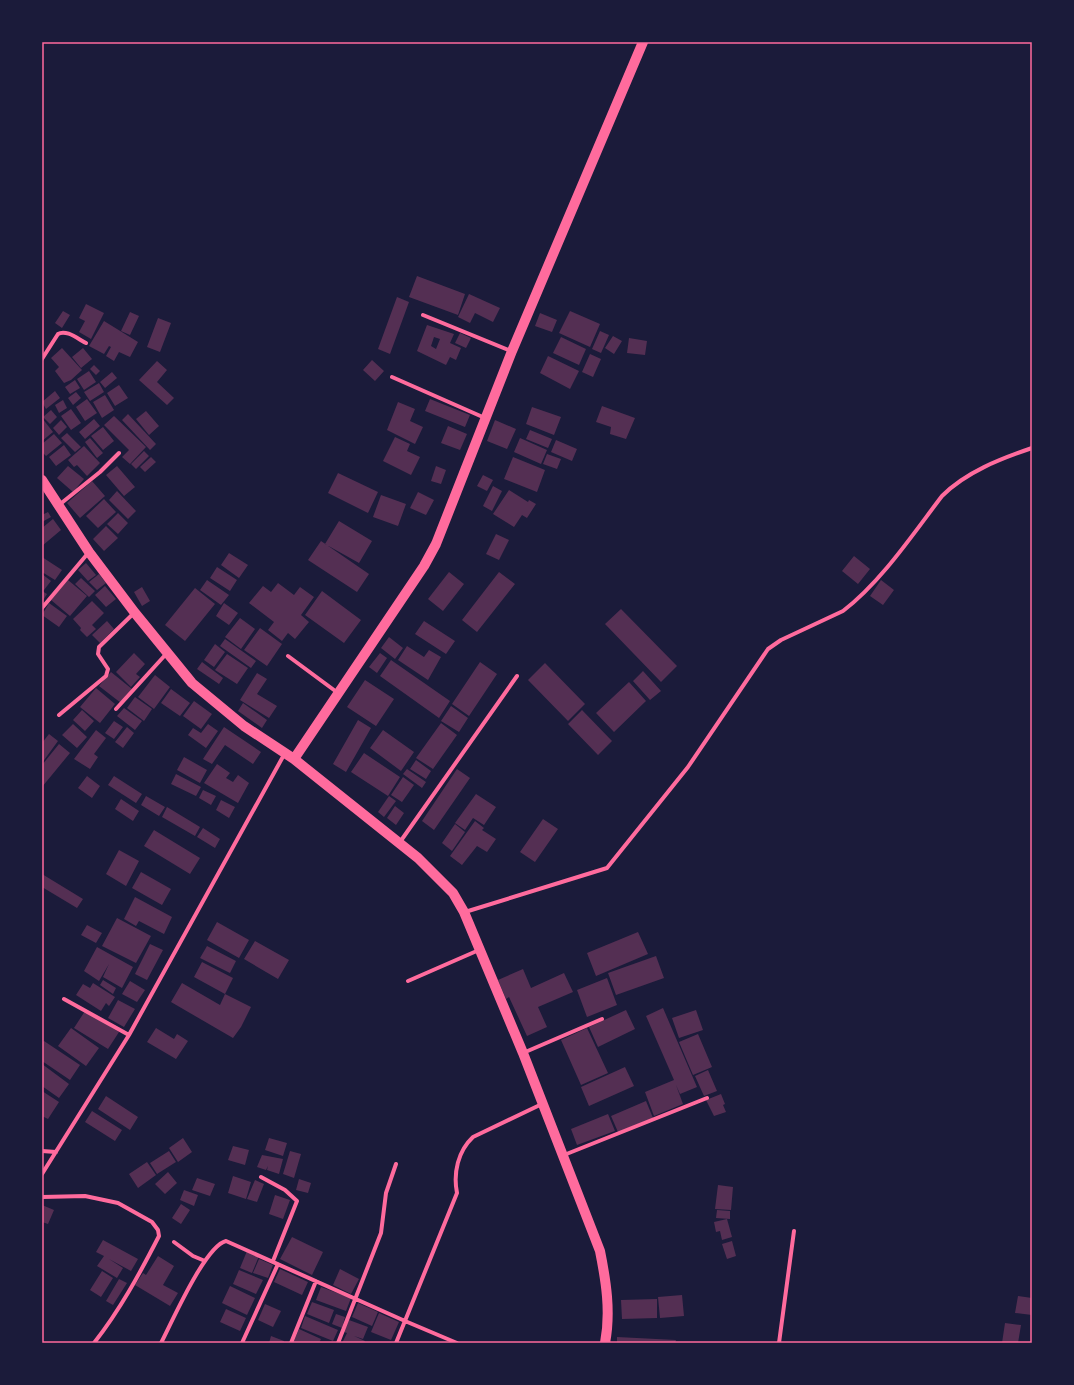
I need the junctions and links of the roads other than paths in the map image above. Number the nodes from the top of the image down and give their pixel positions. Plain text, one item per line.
1 (643, 42) edge
2 (423, 314) dead end
3 (86, 343) dead end
4 (512, 351) junction
5 (42, 359) edge
6 (392, 377) dead end
7 (486, 418) junction
8 (1032, 448) edge
9 (119, 453) dead end
10 (42, 480) edge
11 (58, 506) junction
12 (89, 552) junction
13 (42, 608) edge
14 (134, 613) junction
15 (167, 653) junction
16 (288, 656) dead end
17 (517, 676) dead end
18 (338, 693) junction
19 (116, 709) dead end
20 (59, 715) dead end
21 (285, 753) junction
22 (294, 760) junction
23 (400, 843) junction
24 (464, 912) junction
25 (480, 950) junction
26 (408, 981) dead end
27 (64, 998) dead end
28 (602, 1019) dead end
29 (129, 1035) junction
30 (523, 1053) junction
31 (707, 1098) dead end
32 (542, 1104) junction
33 (42, 1151) edge
34 (56, 1152) junction
35 (563, 1155) junction
36 (396, 1164) dead end
37 (42, 1174) edge
38 (261, 1177) dead end
39 (42, 1197) edge
40 (794, 1231) dead end
41 (174, 1242) dead end
42 (205, 1261) junction
43 (273, 1261) junction
44 (278, 1264) junction
45 (316, 1281) junction
46 (356, 1299) junction
47 (405, 1321) junction
48 (94, 1343) edge
49 (161, 1343) edge
50 (242, 1343) edge
51 (291, 1343) edge
52 (338, 1343) edge
53 (396, 1343) edge
54 (457, 1343) edge
55 (605, 1343) edge
56 (779, 1343) edge

1 - 4 main road
2 - 4 street
3 - 5 street
4 - 7 main road
6 - 7 street
7 - 18 main road
8 - 24 street
9 - 11 street
10 - 11 main road
11 - 12 main road
12 - 13 street
12 - 14 main road
14 - 15 main road
14 - 20 street
15 - 19 street
15 - 21 main road
16 - 18 street
17 - 23 street
18 - 22 main road
21 - 22 main road
21 - 29 street
22 - 23 main road
23 - 24 main road
24 - 25 main road
25 - 26 street
25 - 30 main road
27 - 29 street
28 - 30 street
29 - 34 street
30 - 32 main road
31 - 35 street
32 - 35 main road
32 - 47 street
33 - 34 street
34 - 37 street
35 - 55 main road
36 - 46 street
38 - 43 street
39 - 48 street
40 - 56 street
41 - 42 street
42 - 43 street
42 - 49 street
43 - 44 street
44 - 45 street
44 - 50 street
45 - 46 street
45 - 51 street
46 - 47 street
46 - 52 street
47 - 53 street
47 - 54 street

